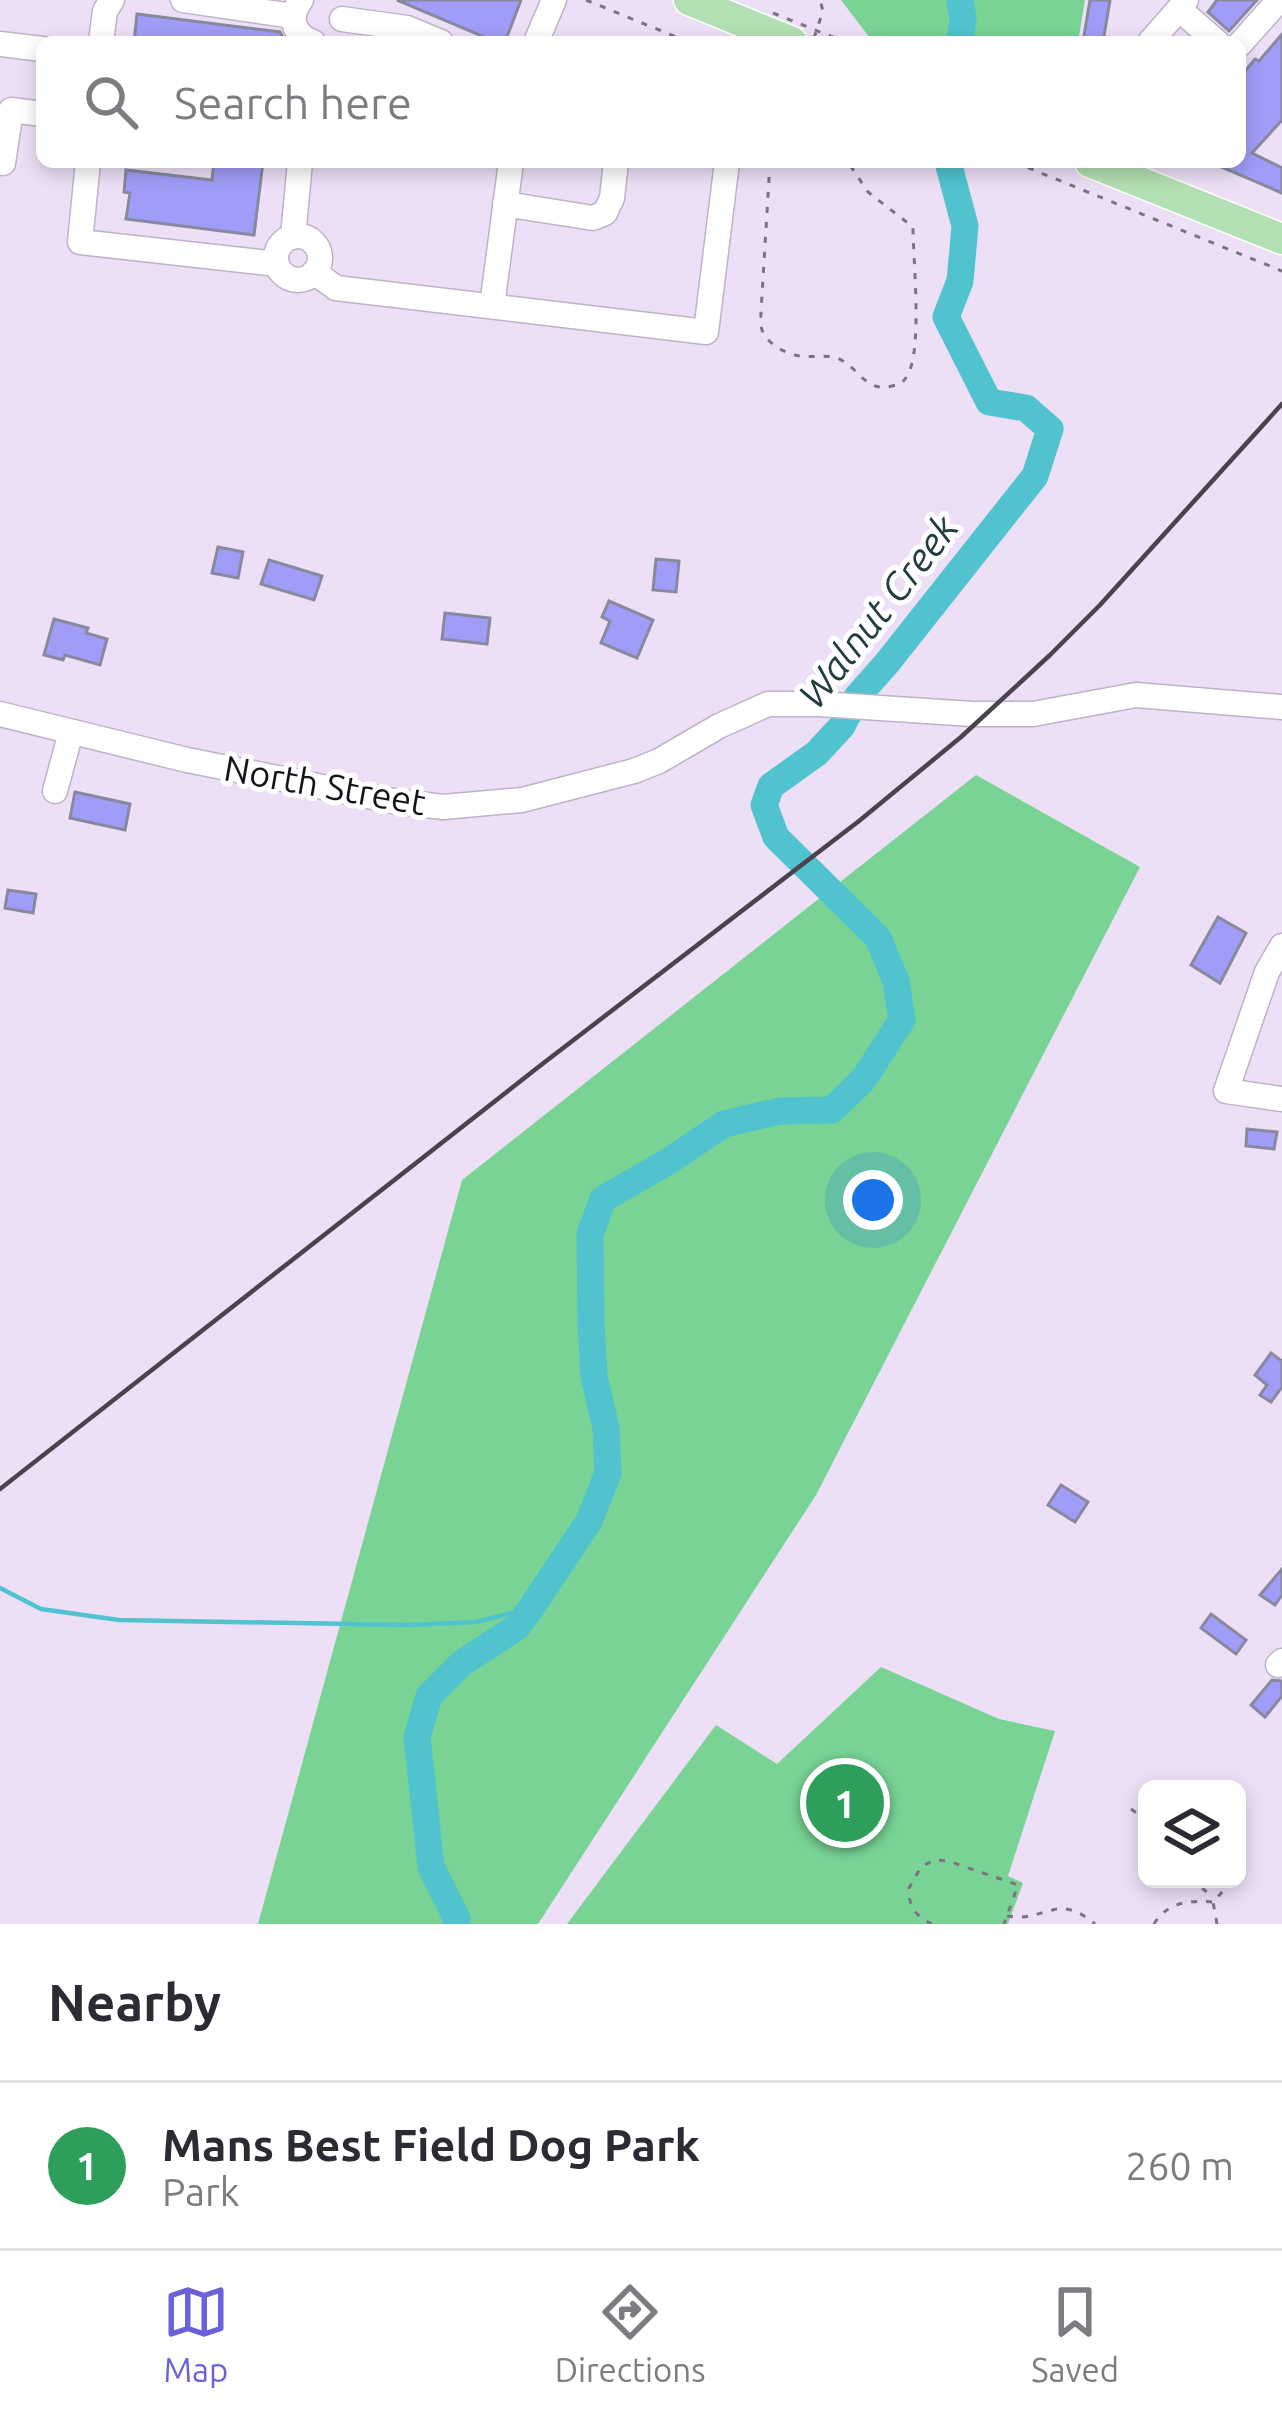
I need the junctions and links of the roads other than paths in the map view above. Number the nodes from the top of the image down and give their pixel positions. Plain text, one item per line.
1 (112, 0) edge
2 (183, 0) edge
3 (554, 0) edge
4 (689, 0) edge
5 (1279, 0) edge
6 (1183, 4) edge
7 (297, 8) edge
8 (338, 9) edge
9 (777, 29) edge
10 (102, 36) edge
11 (304, 36) edge
12 (426, 36) edge
13 (539, 36) edge
14 (1155, 36) edge
15 (1212, 36) edge
16 (1246, 37) edge
17 (0, 44) edge
18 (36, 48) edge
19 (36, 113) edge
20 (3, 163) edge
21 (87, 168) edge
22 (299, 168) edge
23 (510, 168) edge
24 (615, 168) edge
25 (726, 168) edge
26 (1105, 168) edge
27 (506, 204) junction
28 (292, 237) junction
29 (1282, 239) edge
30 (277, 264) junction
31 (314, 272) junction
32 (492, 307) junction
33 (1282, 707) edge
34 (0, 714) edge
35 (71, 732) junction
36 (56, 791) dead end
37 (1282, 946) edge
38 (1282, 1099) edge

1 - 10 street
2 - 7 street
3 - 13 street
4 - 9 main road
5 - 16 street
6 - 14 street
6 - 15 street
7 - 11 street
8 - 12 street
17 - 18 street
19 - 20 street
21 - 30 street
22 - 28 street
23 - 27 street
24 - 27 street
25 - 32 street
26 - 29 main road
27 - 32 street
28 - 30 street
28 - 31 street
30 - 31 street
31 - 32 street
33 - 35 street, North Street
34 - 35 street, North Street
35 - 36 street
37 - 38 street

